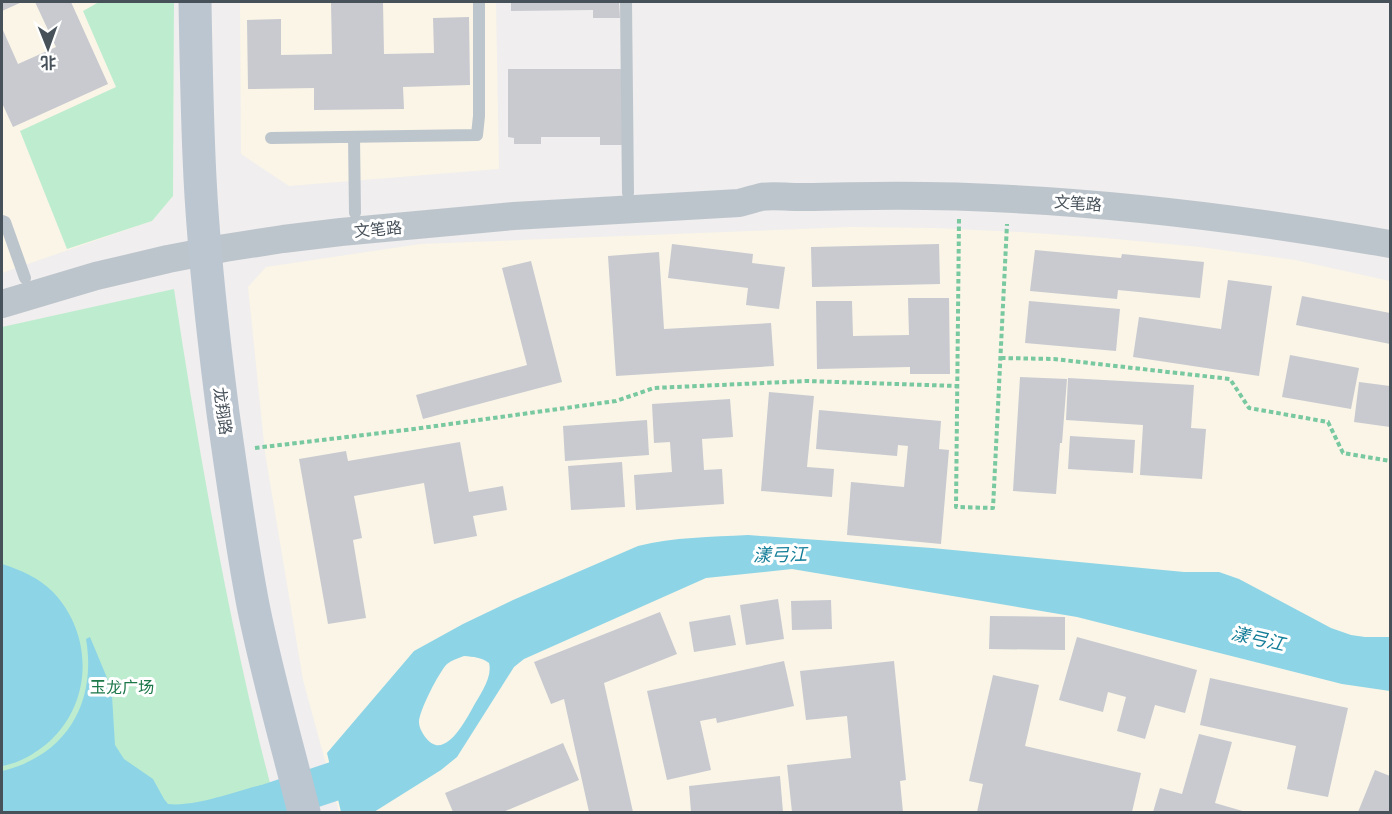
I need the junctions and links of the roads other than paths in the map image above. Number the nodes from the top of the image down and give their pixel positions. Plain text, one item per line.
1 (195, 2) edge
2 (479, 2) edge
3 (626, 2) edge
4 (354, 137) junction
5 (271, 138) dead end
6 (628, 193) junction
7 (762, 197) junction
8 (355, 213) junction
9 (2, 221) edge
10 (205, 243) junction
11 (1390, 244) edge
12 (13, 281) edge
13 (2, 304) edge
14 (304, 813) edge

1 - 10 main road, 龙翔路
2 - 4 lane
3 - 6 lane
4 - 5 lane
4 - 8 lane
6 - 7 street, 文笔路
6 - 8 street, 文笔路
7 - 10 street, 文笔路
7 - 11 street, 文笔路
8 - 10 street, 文笔路
9 - 12 lane
10 - 12 street, 文笔路
10 - 13 street, 文笔路
10 - 14 main road, 龙翔路

